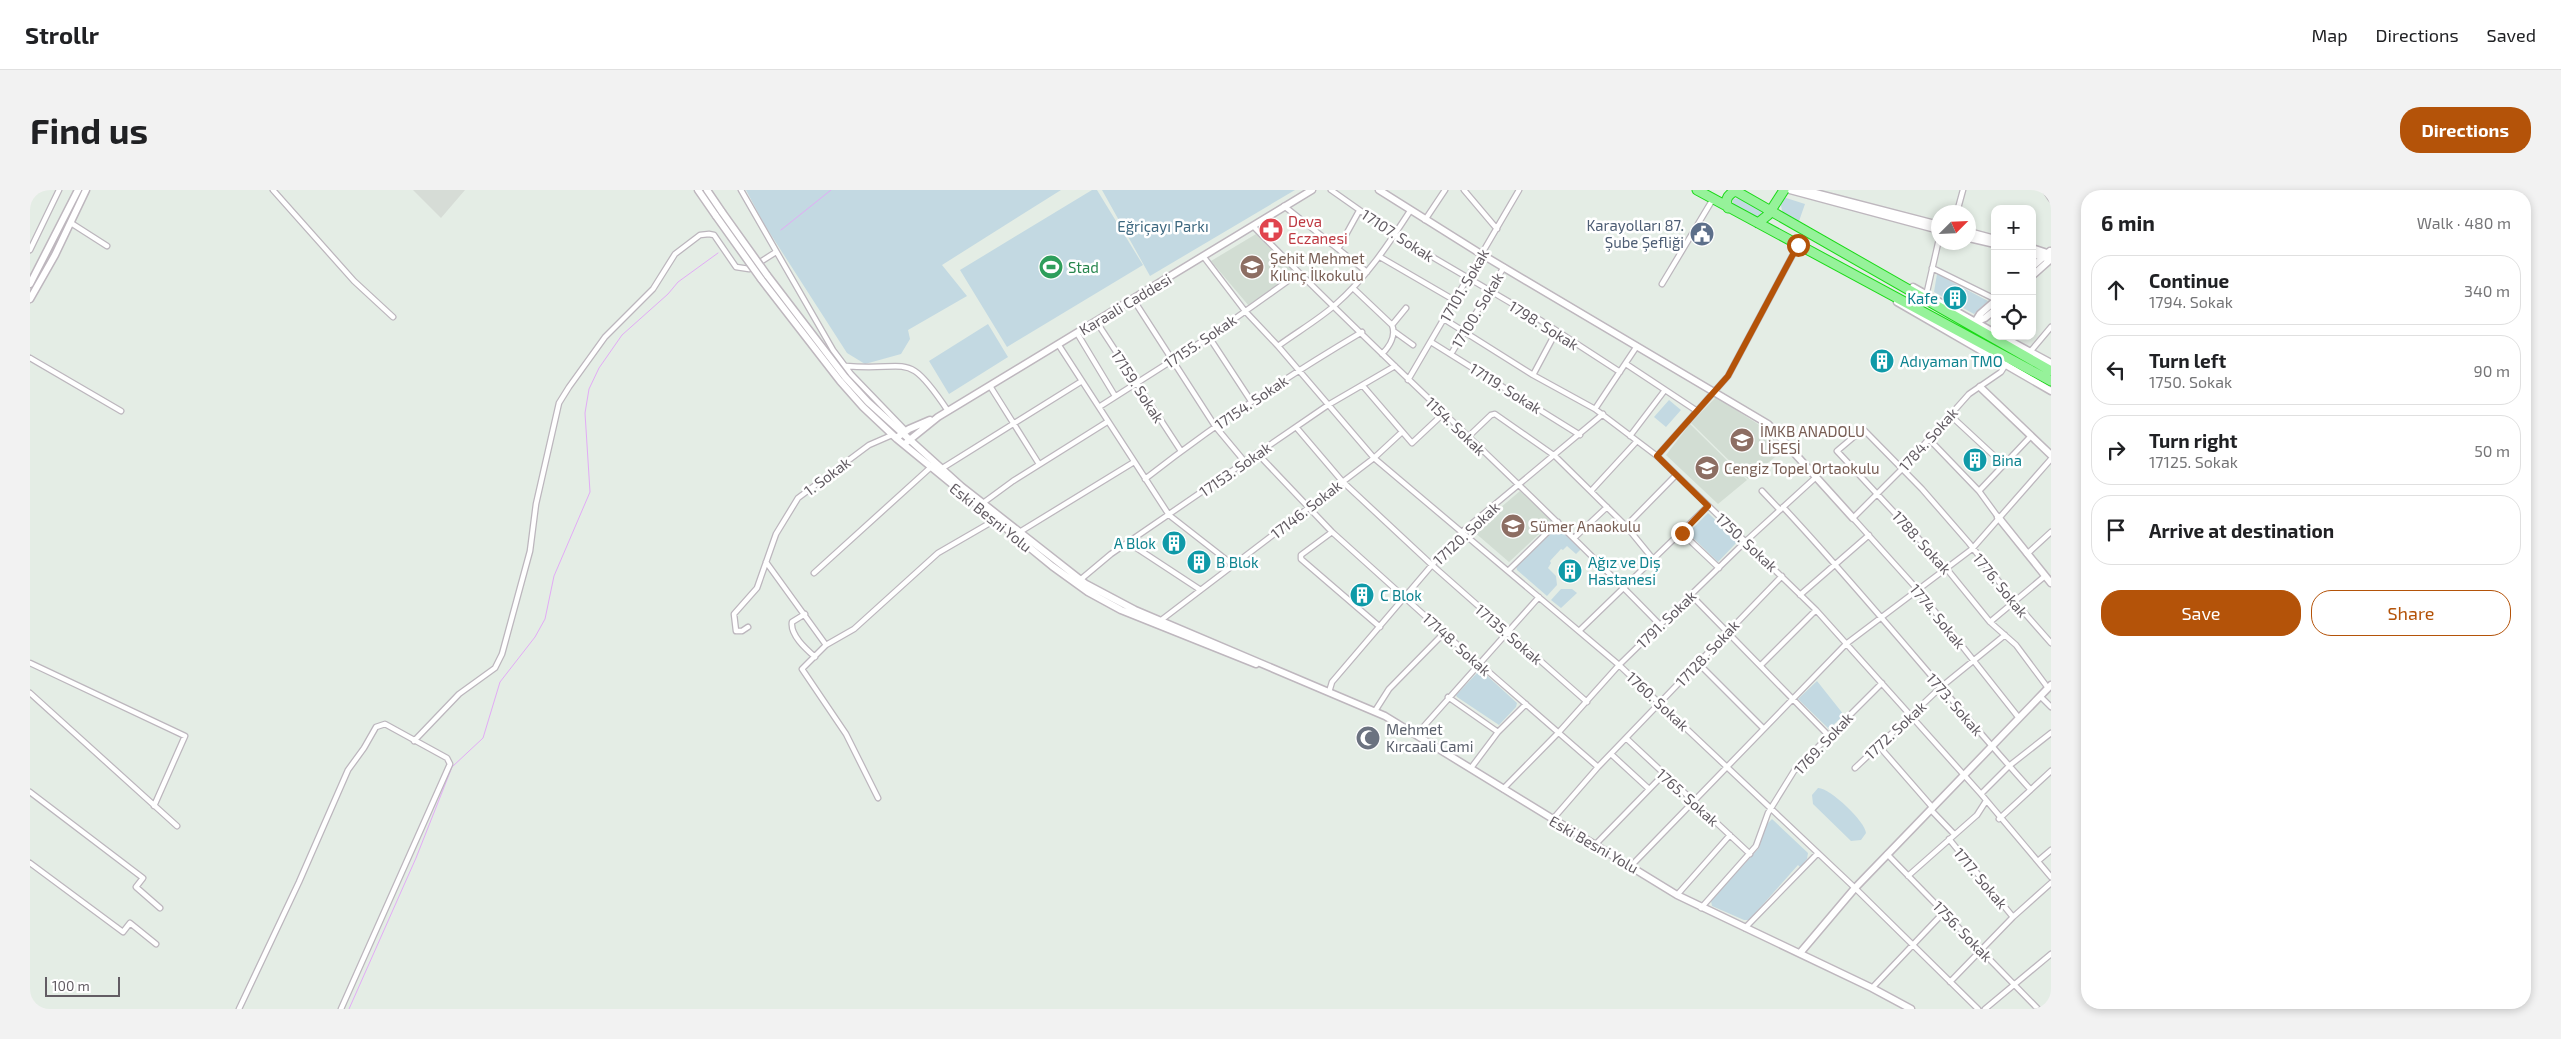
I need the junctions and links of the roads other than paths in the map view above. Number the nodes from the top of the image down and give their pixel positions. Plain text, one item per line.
1 (59, 190) edge
2 (78, 190) edge
3 (86, 190) edge
4 (273, 190) edge
5 (698, 190) edge
6 (707, 190) edge
7 (740, 190) edge
8 (1312, 190) edge
9 (1331, 190) edge
10 (1379, 190) edge
11 (1445, 190) edge
12 (1464, 190) edge
13 (1473, 190) edge
14 (1519, 190) edge
15 (1697, 190) edge
16 (1735, 190) edge
17 (1775, 190) edge
18 (1783, 190) edge
19 (1790, 190) edge
20 (1804, 190) edge
21 (1963, 190) edge
22 (2045, 190) edge
23 (1469, 197) junction
24 (1713, 199) junction
25 (2051, 199) edge
26 (1959, 205) edge
27 (1283, 206) junction
28 (1728, 208) junction
29 (1359, 211) junction
30 (1410, 211) junction
31 (1770, 211) junction
32 (719, 214) junction
33 (1424, 220) junction
34 (71, 223) junction
35 (1758, 223) junction
36 (1931, 223) edge
37 (1253, 226) junction
38 (1931, 228) edge
39 (1497, 229) junction
40 (1976, 234) edge
41 (1395, 235) junction
42 (1991, 238) edge
43 (1976, 240) edge
44 (1991, 243) edge
45 (1798, 245) junction
46 (107, 246) dead end
47 (1338, 249) junction
48 (30, 250) edge
49 (1936, 250) edge
50 (2036, 250) edge
51 (776, 252) junction
52 (1481, 254) junction
53 (2036, 254) edge
54 (2049, 255) edge
55 (1203, 256) junction
56 (1380, 257) junction
57 (2036, 264) edge
58 (1504, 267) junction
59 (1932, 268) junction
60 (2036, 271) edge
61 (1367, 272) junction
62 (1299, 273) junction
63 (1466, 278) junction
64 (30, 282) edge
65 (1662, 284) dead end
66 (1353, 288) junction
67 (1489, 292) junction
68 (1926, 298) junction
69 (1991, 298) edge
70 (30, 299) edge
71 (1132, 299) junction
72 (1454, 300) junction
73 (1991, 304) edge
74 (1334, 306) junction
75 (1406, 308) dead end
76 (1245, 311) junction
77 (1991, 313) edge
78 (393, 317) dead end
79 (1444, 319) junction
80 (1096, 321) junction
81 (1975, 322) junction
82 (1392, 325) junction
83 (2051, 327) edge
84 (1991, 331) edge
85 (1362, 332) junction
86 (1395, 332) junction
87 (1464, 332) junction
88 (1556, 332) junction
89 (1077, 333) junction
90 (1209, 337) junction
91 (2008, 340) edge
92 (1431, 342) junction
93 (1058, 344) junction
94 (1278, 346) junction
95 (1413, 346) dead end
96 (1637, 346) junction
97 (2030, 352) junction
98 (1382, 354) junction
99 (1451, 354) junction
100 (30, 358) edge
101 (1173, 360) junction
102 (2007, 362) junction
103 (2051, 363) edge
104 (1626, 364) junction
105 (846, 366) junction
106 (1395, 366) junction
107 (1297, 370) junction
108 (2051, 371) edge
109 (1620, 372) junction
110 (1533, 375) junction
111 (1408, 380) junction
112 (1082, 381) junction
113 (2051, 381) edge
114 (1136, 382) junction
115 (990, 386) junction
116 (1363, 386) junction
117 (1980, 387) junction
118 (1665, 390) junction
119 (2051, 391) edge
120 (1714, 392) junction
121 (1115, 396) junction
122 (1251, 401) junction
123 (1328, 405) junction
124 (1098, 407) junction
125 (1595, 409) junction
126 (121, 410) dead end
127 (948, 411) junction
128 (1696, 411) junction
129 (1444, 414) junction
130 (1603, 414) junction
131 (1950, 415) junction
132 (938, 417) junction
133 (1108, 422) junction
134 (1014, 423) junction
135 (1216, 426) junction
136 (1296, 427) junction
137 (1402, 432) junction
138 (1580, 434) junction
139 (899, 435) junction
140 (1630, 436) junction
141 (2031, 436) junction
142 (1468, 437) junction
143 (1928, 438) junction
144 (1636, 441) junction
145 (906, 442) junction
146 (1180, 451) junction
147 (1837, 451) joint
148 (1257, 453) junction
149 (2051, 455) edge
150 (1556, 456) junction
151 (1657, 456) junction
152 (1374, 458) junction
153 (2051, 459) edge
154 (1134, 462) junction
155 (1244, 462) junction
156 (1039, 464) junction
157 (2004, 465) junction
158 (930, 467) junction
159 (941, 469) junction
160 (1902, 469) junction
161 (1676, 475) junction
162 (1815, 478) junction
163 (1145, 479) junction
164 (1342, 481) junction
165 (1520, 485) junction
166 (1591, 491) junction
167 (1762, 491) dead end
168 (1979, 491) junction
169 (1878, 493) junction
170 (983, 503) junction
171 (1708, 506) junction
172 (1607, 507) junction
173 (1309, 508) junction
174 (1781, 508) junction
175 (1170, 515) junction
176 (1998, 517) junction
177 (1853, 518) junction
178 (996, 520) junction
179 (1558, 522) junction
180 (1626, 526) junction
181 (1463, 531) junction
182 (1332, 532) junction
183 (2051, 532) edge
184 (1018, 533) junction
185 (1682, 533) junction
186 (1869, 536) junction
187 (1574, 538) junction
188 (1746, 541) junction
189 (1128, 543) junction
190 (1972, 548) junction
191 (2027, 554) junction
192 (1652, 559) junction
193 (766, 562) junction
194 (1836, 563) junction
195 (1233, 565) junction
196 (1432, 565) junction
197 (1719, 568) junction
198 (1946, 568) junction
199 (1509, 570) junction
200 (814, 573) dead end
201 (1782, 576) junction
202 (2045, 576) junction
203 (1080, 580) junction
204 (2051, 583) edge
205 (1624, 587) junction
206 (1917, 589) junction
207 (1198, 590) junction
208 (1691, 595) junction
209 (1800, 595) junction
210 (1406, 597) junction
211 (1539, 597) junction
212 (2014, 602) junction
213 (1816, 610) junction
214 (806, 614) junction
215 (1880, 618) junction
216 (1160, 620) junction
217 (1990, 622) junction
218 (1660, 625) junction
219 (748, 627) dead end
220 (1380, 627) junction
221 (1580, 630) junction
222 (1728, 631) junction
223 (1444, 633) junction
224 (1507, 633) junction
225 (2005, 635) junction
226 (2051, 643) edge
227 (1846, 644) junction
228 (826, 646) junction
229 (815, 657) junction
230 (1973, 660) junction
231 (30, 663) edge
232 (1698, 663) junction
233 (1480, 664) junction
234 (1619, 665) junction
235 (1761, 665) junction
236 (1282, 673) junction
237 (1882, 683) junction
238 (2050, 686) edge
239 (1941, 687) junction
240 (1329, 692) junction
241 (30, 693) edge
242 (2040, 696) junction
243 (1448, 697) junction
244 (1792, 698) junction
245 (1586, 702) junction
246 (1526, 704) junction
247 (1660, 704) junction
248 (2051, 707) edge
249 (1375, 711) junction
250 (1911, 715) junction
251 (2019, 718) junction
252 (1763, 728) junction
253 (1498, 732) junction
254 (1559, 732) junction
255 (2051, 733) edge
256 (1416, 734) junction
257 (1828, 735) junction
258 (1627, 739) junction
259 (414, 741) junction
260 (1878, 745) junction
261 (1991, 746) junction
262 (1611, 754) junction
263 (2009, 766) junction
264 (1598, 767) junction
265 (1727, 767) junction
266 (1471, 768) junction
267 (1855, 768) dead end
268 (2050, 773) edge
269 (1663, 775) junction
270 (1963, 776) junction
271 (1503, 789) junction
272 (1649, 789) junction
273 (2030, 789) junction
274 (30, 792) edge
275 (1980, 794) junction
276 (878, 798) dead end
277 (1695, 801) junction
278 (1986, 801) junction
279 (154, 806) junction
280 (1771, 808) junction
281 (1933, 810) junction
282 (2000, 819) junction
283 (1552, 820) junction
284 (177, 826) dead end
285 (1954, 834) junction
286 (1730, 835) junction
287 (1949, 840) junction
288 (1594, 846) junction
289 (2051, 850) edge
290 (1818, 852) junction
291 (1750, 854) junction
292 (1887, 854) junction
293 (2038, 861) junction
294 (30, 863) edge
295 (1632, 865) junction
296 (1908, 876) junction
297 (2051, 878) edge
298 (2051, 883) edge
299 (1855, 888) junction
300 (1677, 895) junction
301 (160, 908) dead end
302 (1701, 908) junction
303 (1944, 911) junction
304 (2013, 916) junction
305 (1745, 928) junction
306 (156, 944) dead end
307 (1912, 944) junction
308 (1982, 949) junction
309 (1800, 953) junction
310 (2050, 956) edge
311 (1950, 982) junction
312 (2014, 984) junction
313 (1872, 988) junction
314 (239, 1009) edge
315 (341, 1009) edge
316 (1911, 1009) edge
317 (1978, 1009) edge
318 (1985, 1009) edge
319 (2038, 1009) edge

1 - 48 street
2 - 64 main road
3 - 34 main road
4 - 78 street
5 - 32 main road
6 - 32 main road
7 - 51 street
8 - 27 main road, Karaali Caddesi
9 - 29 street, 17107. Sokak
10 - 30 main road
11 - 33 street
12 - 23 street
13 - 23 street
14 - 39 street, 17101. Sokak
15 - 24 highway
16 - 28 highway
16 - 31 highway
17 - 18 main road
18 - 31 highway
19 - 38 main road
20 - 36 main road
21 - 26 street
22 - 25 street
23 - 39 street
24 - 28 highway
24 - 65 street
27 - 37 main road, Karaali Caddesi
27 - 47 street
28 - 35 highway
29 - 41 street, 17107. Sokak
29 - 47 street
30 - 33 main road
30 - 41 street
31 - 35 highway
31 - 68 highway
32 - 139 main road, Eski Besni Yolu, bridge
33 - 52 main road
34 - 46 street
34 - 70 main road
35 - 45 highway
37 - 55 main road, Karaali Caddesi
37 - 62 street, 1154. Sokak
39 - 52 street, 17101. Sokak
40 - 42 main road
41 - 56 street
41 - 63 street, 17107. Sokak
43 - 44 main road
45 - 102 highway
45 - 120 street
47 - 61 street
49 - 59 street
50 - 54 main road
51 - 105 street
51 - 259 street
52 - 58 main road
52 - 63 street, 17101. Sokak
53 - 54 main road
54 - 57 main road
54 - 60 main road
55 - 71 main road, Karaali Caddesi
55 - 76 street, 1760. Sokak
56 - 61 street
56 - 72 street
58 - 67 street, 17100. Sokak
58 - 96 main road
59 - 68 street
59 - 69 street
61 - 66 street
62 - 74 street, 1154. Sokak
62 - 76 street, 17155. Sokak
63 - 67 street, 1798. Sokak
63 - 72 street, 17101. Sokak
66 - 74 street
66 - 82 street
67 - 87 street, 17100. Sokak
67 - 88 street, 1798. Sokak
68 - 81 main road
68 - 108 highway
71 - 80 main road, Karaali Caddesi
71 - 101 street
72 - 79 street, 17101. Sokak
73 - 81 main road
74 - 85 street, 1154. Sokak
74 - 94 street
75 - 82 street
76 - 90 street, 17155. Sokak
76 - 94 street, 1760. Sokak
77 - 81 main road
79 - 87 street, 1750. Sokak
79 - 92 street, 17101. Sokak
80 - 89 main road, Karaali Caddesi
80 - 114 street, 17159. Sokak
81 - 84 main road
82 - 86 street
83 - 97 street
85 - 98 street, 1154. Sokak
85 - 107 street, 17154. Sokak
86 - 95 street
86 - 98 street
87 - 99 street, 17100. Sokak
87 - 110 street, 1750. Sokak
88 - 109 street, 1798. Sokak
88 - 110 street
89 - 93 main road, Karaali Caddesi
89 - 121 street
90 - 101 street, 17155. Sokak
90 - 122 street
91 - 97 main road
92 - 99 street, 17119. Sokak
92 - 111 street, 17101. Sokak
93 - 112 street
93 - 115 main road, Karaali Caddesi
94 - 107 street, 1760. Sokak
96 - 104 street
96 - 120 main road
97 - 103 main road
98 - 106 street, 1154. Sokak
99 - 138 street, 17119. Sokak
100 - 126 street
101 - 114 street, 17155. Sokak
101 - 135 street
102 - 113 highway
102 - 117 street, 1784. Sokak
102 - 119 main road
104 - 109 street
104 - 118 street
105 - 127 street
105 - 139 street
106 - 111 street, 1154. Sokak
106 - 116 street, 17153. Sokak
107 - 122 street, 17154. Sokak
107 - 123 street, 1760. Sokak
109 - 125 street
110 - 125 street, 1750. Sokak
111 - 129 street, 1154. Sokak
112 - 124 street
112 - 134 street
114 - 121 street, 17155. Sokak
114 - 146 street, 17159. Sokak
115 - 127 main road, Karaali Caddesi
115 - 134 street
116 - 123 street, 17153. Sokak
116 - 137 street
117 - 131 street, 1784. Sokak
117 - 141 main road
118 - 128 street
118 - 140 street
120 - 128 street
120 - 162 main road
121 - 124 street, 17155. Sokak
122 - 135 street, 17154. Sokak
123 - 136 street, 17153. Sokak
123 - 152 street, 1760. Sokak
124 - 133 street
125 - 130 street, 1750. Sokak
127 - 132 main road, Karaali Caddesi
128 - 151 street
129 - 137 street
129 - 142 street, 1154. Sokak
130 - 138 street, 17120. Sokak
130 - 140 street, 1750. Sokak
131 - 143 street, 1784. Sokak
131 - 157 street
132 - 139 main road
132 - 145 main road
133 - 154 street
133 - 156 street
134 - 156 street
134 - 159 street
135 - 146 street, 17154. Sokak
135 - 155 street
136 - 148 street, 17153. Sokak
136 - 164 street, 17135. Sokak
137 - 152 street, 17146. Sokak
138 - 150 street, 17120. Sokak
139 - 145 main road, Eski Besni Yolu
139 - 193 street, 1. Sokak
140 - 144 street, 1750. Sokak
141 - 149 main road
141 - 157 street
142 - 150 street
142 - 165 street, 1154. Sokak
143 - 160 street, 1784. Sokak
143 - 168 street
144 - 151 street, 1750. Sokak
144 - 166 street
145 - 158 main road, Eski Besni Yolu
145 - 159 main road, Eski Besni Yolu
146 - 163 street, 17154. Sokak
147 - 160 street, 1776. Sokak
147 - 169 street, 1788. Sokak
148 - 155 street, 17153. Sokak
148 - 173 street, 17148. Sokak
150 - 165 street, 17120. Sokak
150 - 166 street
151 - 161 street, 1750. Sokak
152 - 164 street, 17146. Sokak
152 - 181 street, 1760. Sokak
153 - 176 street
154 - 163 street
154 - 184 street
155 - 175 street, 17153. Sokak
156 - 170 street
157 - 168 street
158 - 178 main road, Eski Besni Yolu
158 - 200 street
159 - 170 main road, Eski Besni Yolu
160 - 169 street, 1784. Sokak
160 - 190 street, 1776. Sokak
161 - 171 street, 1750. Sokak
161 - 180 street
162 - 174 street, 1791. Sokak
162 - 177 main road
163 - 175 street
164 - 173 street, 17146. Sokak
164 - 196 street, 17135. Sokak
165 - 179 street, 1154. Sokak
165 - 181 street, 17120. Sokak
166 - 172 street
167 - 174 street, 1773. Sokak
168 - 176 street
169 - 177 street, 1784. Sokak
169 - 198 street, 1788. Sokak
170 - 184 main road, Eski Besni Yolu
171 - 185 street
171 - 188 street, 1750. Sokak
172 - 180 street
172 - 187 street
173 - 182 street, 17148. Sokak
173 - 195 street, 17146. Sokak
174 - 188 street, 1791. Sokak
174 - 194 street, 1773. Sokak
175 - 189 street, 17153. Sokak
175 - 195 street
176 - 190 street
176 - 191 main road
177 - 186 street, 1774. Sokak
178 - 228 street
178 - 236 main road, Eski Besni Yolu
179 - 187 street, 1154. Sokak
179 - 199 street
180 - 192 street
181 - 196 street, 17120. Sokak
181 - 199 street, 1760. Sokak
182 - 210 street, 17148. Sokak
182 - 220 street
183 - 191 street
184 - 203 main road, Eski Besni Yolu
185 - 192 street
185 - 197 street
186 - 194 street
186 - 206 street, 1774. Sokak
187 - 205 street, 1154. Sokak
188 - 197 street, 1791. Sokak
188 - 201 street, 1750. Sokak
189 - 203 street, 17153. Sokak
189 - 207 street
190 - 198 street
190 - 212 street, 1776. Sokak
191 - 202 main road
192 - 205 street
193 - 214 street
193 - 219 street, 1. Sokak
194 - 209 street
194 - 215 street, 1773. Sokak
195 - 207 street, 17146. Sokak
196 - 210 street, 17120. Sokak
196 - 224 street, 17135. Sokak
197 - 208 street, 1791. Sokak
198 - 206 street
198 - 217 street, 1788. Sokak
199 - 211 street, 1760. Sokak
201 - 209 street, 1750. Sokak
201 - 222 street, 17128. Sokak
202 - 204 main road
202 - 212 street
203 - 216 main road, Eski Besni Yolu
205 - 218 street, 1154. Sokak
205 - 221 street
206 - 215 street
206 - 230 street, 1774. Sokak
207 - 216 street, 17146. Sokak
208 - 218 street, 1791. Sokak
208 - 222 street
209 - 213 street, 1750. Sokak
210 - 220 street, 17120. Sokak
210 - 223 street, 17148. Sokak
211 - 221 street, 1760. Sokak
211 - 224 street
212 - 217 street
212 - 226 street, 1776. Sokak
213 - 227 street, 1750. Sokak
213 - 235 street
214 - 228 street
214 - 229 street
215 - 227 street
215 - 239 street, 1773. Sokak
216 - 236 main road, Eski Besni Yolu
217 - 225 street, 1788. Sokak
218 - 234 street, 1791. Sokak
220 - 240 street, 17120. Sokak
221 - 234 street, 1760. Sokak
222 - 232 street, 17128. Sokak
222 - 235 street
223 - 233 street, 17148. Sokak
223 - 249 street
224 - 233 street
224 - 245 street, 17135. Sokak
225 - 230 street, 1772. Sokak
225 - 238 street, 1788. Sokak
227 - 237 street, 1750. Sokak
227 - 244 street
228 - 229 street
229 - 276 street
230 - 239 street, 1772. Sokak
230 - 251 street, 1774. Sokak
231 - 279 street
232 - 247 street, 17128. Sokak
232 - 252 street
233 - 243 street
233 - 246 street, 17148. Sokak
234 - 245 street, 1791. Sokak
234 - 247 street, 1760. Sokak
235 - 244 street
236 - 240 main road, Eski Besni Yolu
237 - 250 street, 1750. Sokak
237 - 257 street, 1769. Sokak
238 - 242 main road
239 - 250 street, 1772. Sokak
239 - 261 street, 1773. Sokak
240 - 249 main road, Eski Besni Yolu
241 - 279 street
242 - 248 street
242 - 251 main road
243 - 253 street
243 - 256 street
244 - 252 street
244 - 257 street
245 - 254 street, 1791. Sokak
246 - 253 street
246 - 254 street, 17148. Sokak
247 - 258 street, 17128. Sokak
247 - 265 street, 1760. Sokak
249 - 256 main road, Eski Besni Yolu
250 - 260 street, 1772. Sokak
250 - 270 street, 1750. Sokak
251 - 261 main road
252 - 265 street
253 - 266 street
254 - 264 street, 17148. Sokak
254 - 271 street, 1791. Sokak
255 - 263 street
256 - 266 main road, Eski Besni Yolu
257 - 280 street, 1769. Sokak
258 - 262 street, 17128. Sokak
258 - 269 street, 1765. Sokak
259 - 314 street
259 - 315 street
260 - 267 street, 1772. Sokak
260 - 281 street
261 - 263 street, 1773. Sokak
261 - 270 main road
262 - 264 street, 17128. Sokak
262 - 272 street
263 - 273 street, 1773. Sokak
263 - 275 street
264 - 283 street, 17128. Sokak
265 - 277 street
265 - 280 street, 1760. Sokak
266 - 271 main road, Eski Besni Yolu
268 - 273 street
269 - 272 street
269 - 277 street, 1765. Sokak
270 - 275 street, 1750. Sokak
270 - 281 main road
271 - 283 main road, Eski Besni Yolu
272 - 288 street
273 - 282 street
274 - 301 street
275 - 278 street, 1750. Sokak
277 - 286 street, 1765. Sokak
277 - 295 street
278 - 282 street, 1750. Sokak
278 - 285 street
279 - 284 street
280 - 290 street, 1760. Sokak
280 - 291 street, 1769. Sokak
281 - 285 street
281 - 292 main road
282 - 293 street, 1750. Sokak
283 - 288 main road, Eski Besni Yolu
285 - 287 street
286 - 291 street, 1765. Sokak
286 - 300 street
287 - 296 street
287 - 304 street, 1717. Sokak
288 - 295 main road, Eski Besni Yolu
289 - 293 street
290 - 299 street, 1760. Sokak
290 - 305 street
291 - 302 street, 1769. Sokak
292 - 296 street, 1756. Sokak
292 - 299 main road
293 - 297 street, 1750. Sokak
294 - 306 street
295 - 300 main road, Eski Besni Yolu
296 - 303 street, 1756. Sokak
298 - 304 street
299 - 307 street, 1760. Sokak
299 - 309 main road
300 - 302 main road, Eski Besni Yolu
302 - 305 main road, Eski Besni Yolu
303 - 307 street
303 - 308 street, 1756. Sokak
304 - 308 street
305 - 309 main road, Eski Besni Yolu
307 - 311 street, 1760. Sokak
307 - 313 street
308 - 311 street
308 - 312 street, 1756. Sokak
309 - 313 main road, Eski Besni Yolu
310 - 312 street
311 - 317 street, 1760. Sokak
312 - 318 street
312 - 319 street, 1756. Sokak
313 - 316 main road, Eski Besni Yolu

